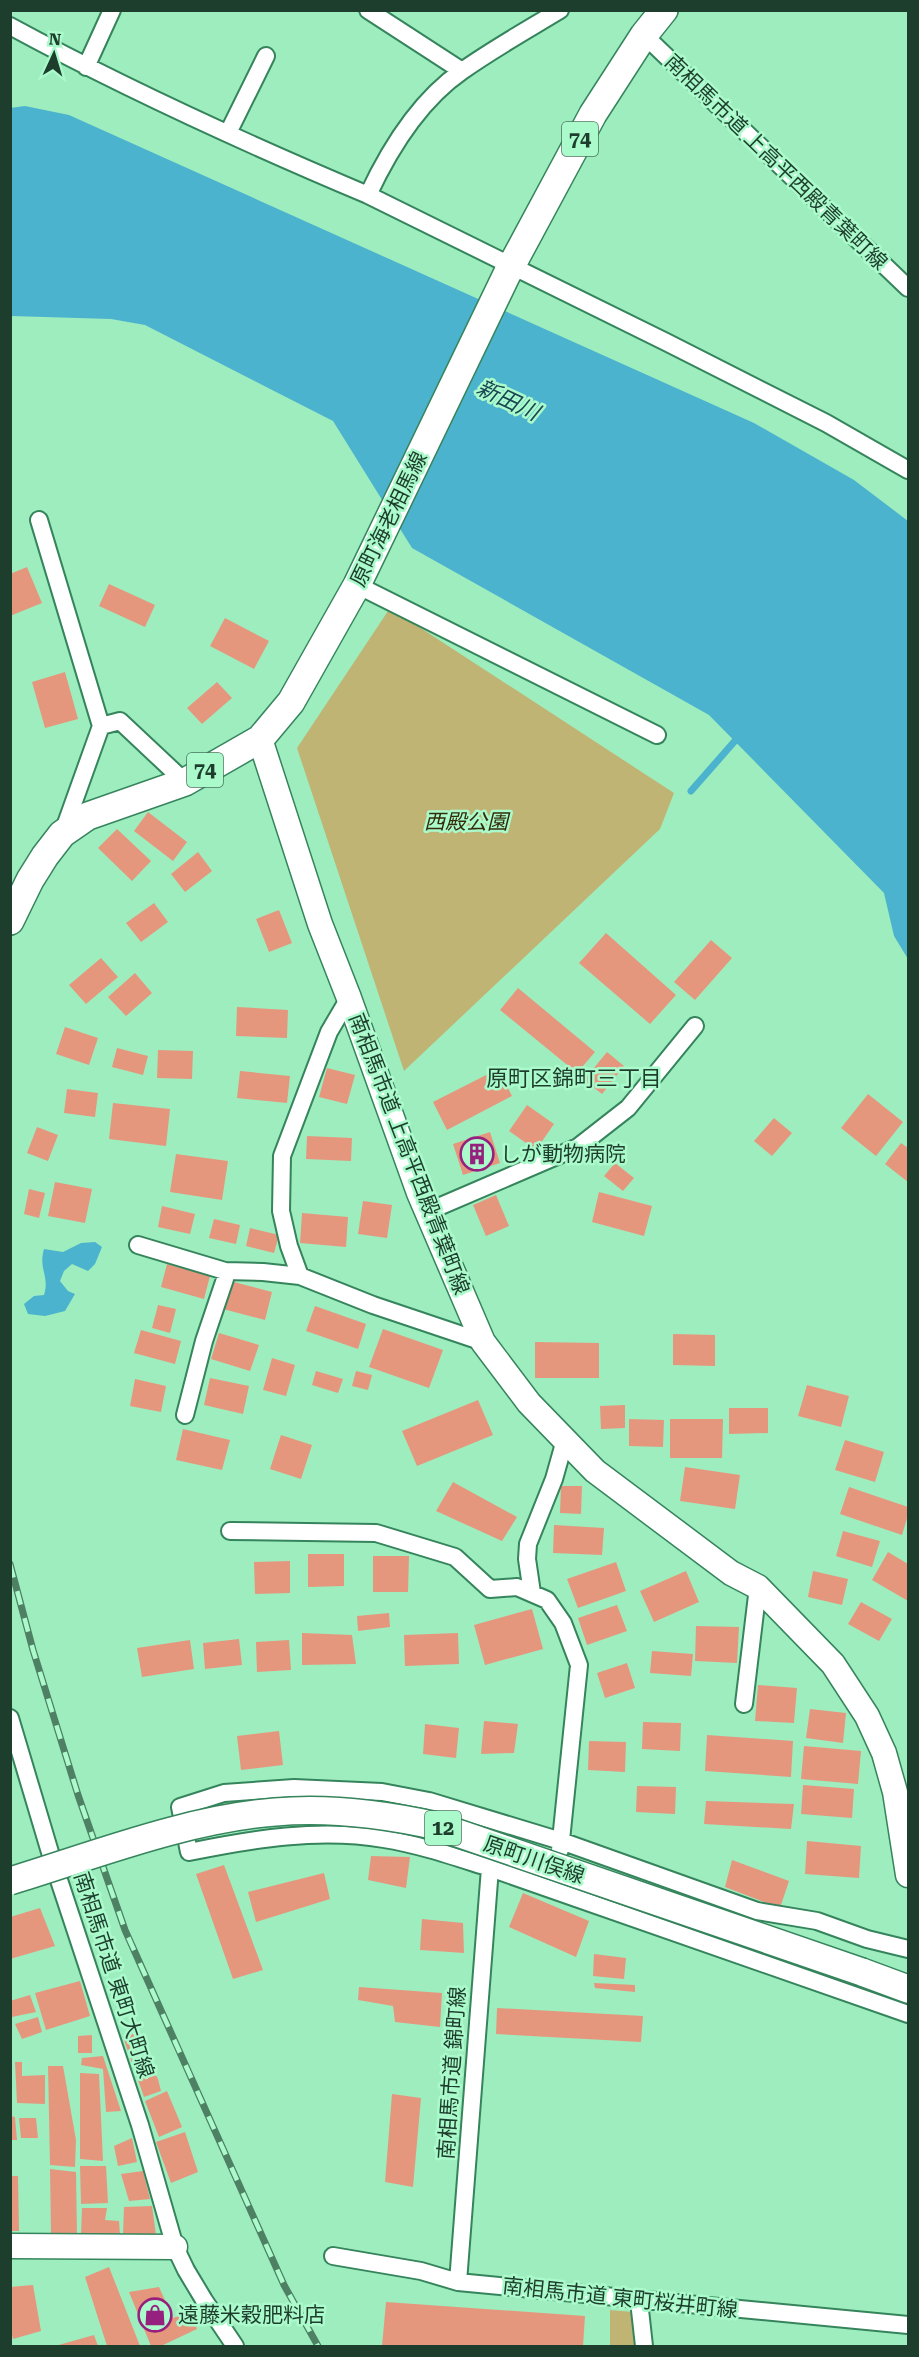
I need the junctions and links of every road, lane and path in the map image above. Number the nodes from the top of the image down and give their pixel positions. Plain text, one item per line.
1 (112, 10) edge
2 (368, 10) edge
3 (560, 10) edge
4 (664, 10) edge
5 (10, 26) edge
6 (644, 35) junction
7 (266, 56) dead end
8 (86, 67) junction
9 (462, 71) junction
10 (228, 133) junction
11 (368, 195) junction
12 (510, 269) junction
13 (909, 288) edge
14 (909, 470) edge
15 (39, 520) dead end
16 (360, 579) junction
17 (101, 726) junction
18 (657, 735) dead end
19 (260, 739) junction
20 (185, 782) junction
21 (62, 834) junction
22 (10, 921) edge
23 (350, 998) junction
24 (695, 1026) dead end
25 (429, 1212) junction
26 (138, 1245) dead end
27 (225, 1271) junction
28 (300, 1276) junction
29 (483, 1342) junction
30 (185, 1415) dead end
31 (565, 1440) junction
32 (230, 1531) dead end
33 (758, 1587) junction
34 (532, 1593) junction
35 (744, 1704) dead end
36 (10, 1718) edge
37 (18, 1769) edge
38 (561, 1846) junction
39 (52, 1859) junction
40 (490, 1868) junction
41 (10, 1872) edge
42 (909, 1875) edge
43 (58, 1877) junction
44 (10, 1881) edge
45 (10, 1891) edge
46 (909, 1949) edge
47 (909, 1989) edge
48 (909, 2014) edge
49 (10, 2246) edge
50 (176, 2247) junction
51 (333, 2256) dead end
52 (459, 2282) junction
53 (639, 2301) junction
54 (909, 2325) edge
55 (235, 2346) edge
56 (644, 2346) edge

1 - 8 street
2 - 9 street
3 - 9 street
4 - 6 main road, 原町海老相馬線 / 74
5 - 8 street
6 - 12 main road, 原町海老相馬線 / 74
6 - 13 street, 南相馬市道 上高平西殿青葉町線
7 - 10 street
8 - 10 street
9 - 11 street
10 - 11 street
11 - 12 street
12 - 14 street
12 - 16 main road, 原町海老相馬線 / 74
15 - 17 street
16 - 18 street
16 - 19 main road, 原町海老相馬線 / 74
17 - 20 street
17 - 21 street
19 - 20 main road, 原町海老相馬線 / 74
19 - 23 street, 南相馬市道 上高平西殿青葉町線
20 - 21 main road, 原町海老相馬線 / 74
21 - 22 main road, 原町海老相馬線 / 74
23 - 25 street, 南相馬市道 上高平西殿青葉町線
23 - 28 street
24 - 25 street
25 - 29 street, 南相馬市道 上高平西殿青葉町線
26 - 27 street
27 - 28 street
27 - 30 street
28 - 29 street
29 - 31 street, 南相馬市道 上高平西殿青葉町線
31 - 33 street, 南相馬市道 上高平西殿青葉町線
31 - 34 street
32 - 34 street
33 - 35 street
33 - 42 street, 南相馬市道 上高平西殿青葉町線
34 - 38 street
36 - 37 street, 南相馬市道 東町大町線
37 - 39 street, 南相馬市道 東町大町線
38 - 40 street
38 - 46 street
39 - 41 street
39 - 43 street, 南相馬市道 東町大町線
40 - 48 street
40 - 52 street, 南相馬市道 錦町線
43 - 45 street
43 - 50 street, 南相馬市道 東町大町線
44 - 47 main road, 原町川俣線 / 12, bridge
49 - 50 street
50 - 55 street, 南相馬市道 東町大町線
51 - 52 street, 南相馬市道 東町桜井町線
52 - 53 street, 南相馬市道 東町桜井町線
53 - 54 street, 南相馬市道 東町桜井町線
53 - 56 street

